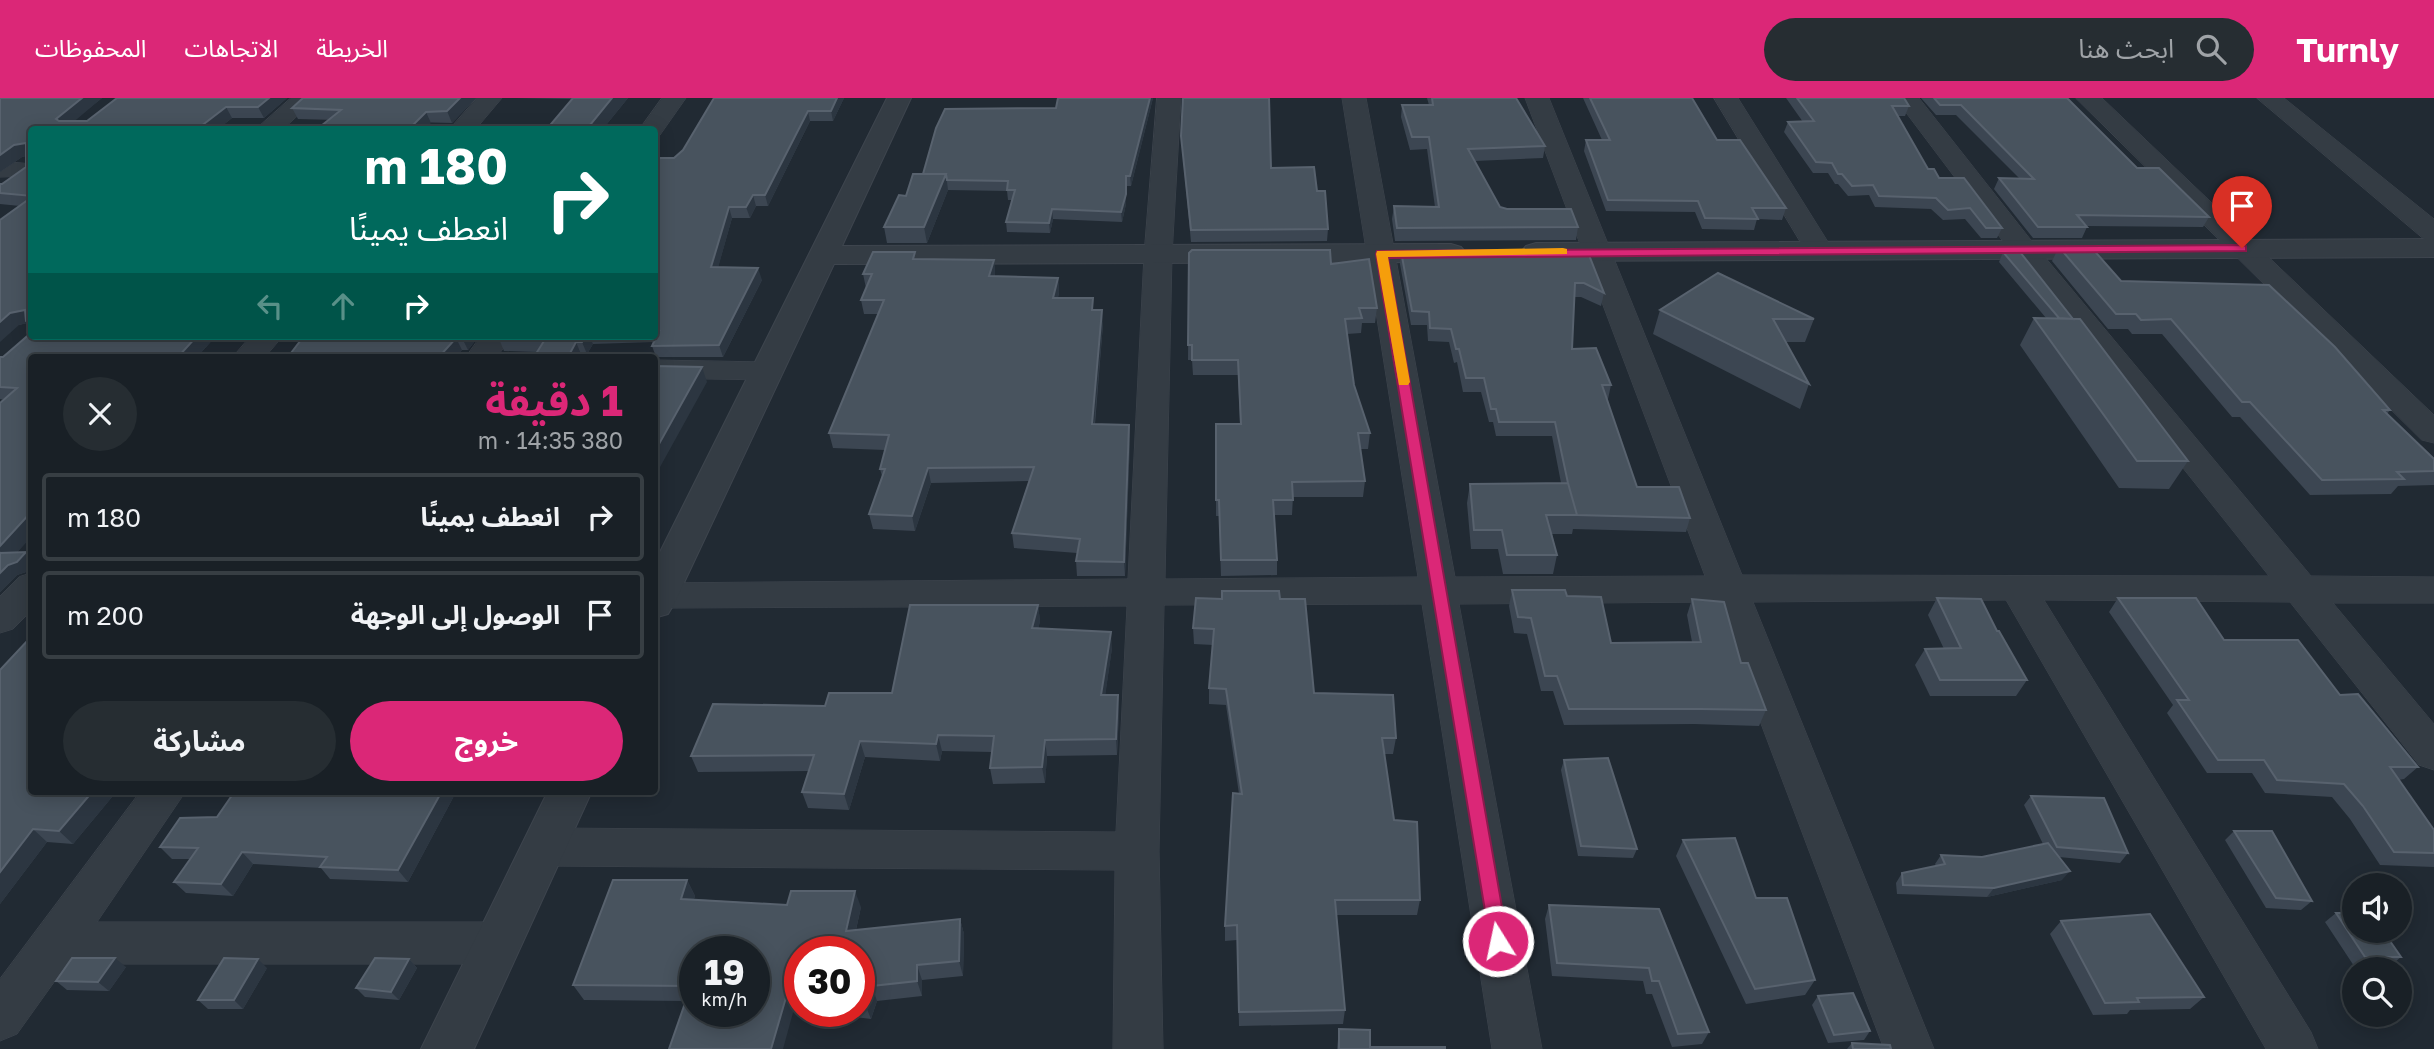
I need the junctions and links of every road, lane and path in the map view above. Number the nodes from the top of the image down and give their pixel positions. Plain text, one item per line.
1 (305, 98) edge
2 (490, 98) edge
3 (674, 98) edge
4 (899, 98) edge
5 (1169, 98) edge
6 (1354, 98) edge
7 (1537, 98) edge
8 (1726, 98) edge
9 (1907, 98) edge
10 (2088, 98) edge
11 (2269, 98) edge
12 (272, 126) edge
13 (465, 126) edge
14 (654, 126) edge
15 (18, 168) edge
16 (0, 187) edge
17 (2434, 233) edge
18 (2242, 248) junction
19 (2434, 248) edge
20 (1819, 250) junction
21 (2024, 250) junction
22 (1596, 251) junction
23 (1382, 254) junction
24 (824, 255) junction
25 (1158, 255) junction
26 (264, 340) edge
27 (494, 340) edge
28 (251, 354) edge
29 (483, 354) edge
30 (658, 369) edge
31 (766, 371) junction
32 (2434, 433) edge
33 (2017, 587) junction
34 (1439, 588) junction
35 (1729, 588) junction
36 (2434, 590) edge
37 (1148, 591) junction
38 (2302, 591) junction
39 (658, 597) edge
40 (658, 599) edge
41 (2434, 753) edge
42 (162, 795) edge
43 (568, 795) edge
44 (545, 847) junction
45 (1137, 850) junction
46 (55, 943) junction
47 (498, 943) junction
48 (0, 1018) edge
49 (447, 1049) edge
50 (1138, 1049) edge
51 (1517, 1049) edge
52 (1909, 1049) edge
53 (2293, 1049) edge

1 - 12 street
2 - 13 street
3 - 14 street
4 - 24 street
5 - 25 street
6 - 23 street
7 - 22 street
8 - 20 street
9 - 21 street
10 - 18 street
11 - 17 street
15 - 16 street
18 - 19 street
18 - 21 street
18 - 32 street
20 - 21 street
20 - 22 street
21 - 38 street
22 - 23 street
22 - 35 street
23 - 25 street
23 - 34 street
24 - 25 street
24 - 31 street
25 - 37 street
26 - 28 street
27 - 29 street
30 - 31 street
31 - 39 street
33 - 35 street
33 - 38 street
33 - 53 street
34 - 35 street
34 - 37 street
34 - 51 street
35 - 52 street
36 - 38 street
37 - 40 street
37 - 45 street
38 - 41 street
42 - 46 street
43 - 44 street
44 - 45 street
44 - 47 street
45 - 50 street
46 - 47 street
46 - 48 street
47 - 49 street

